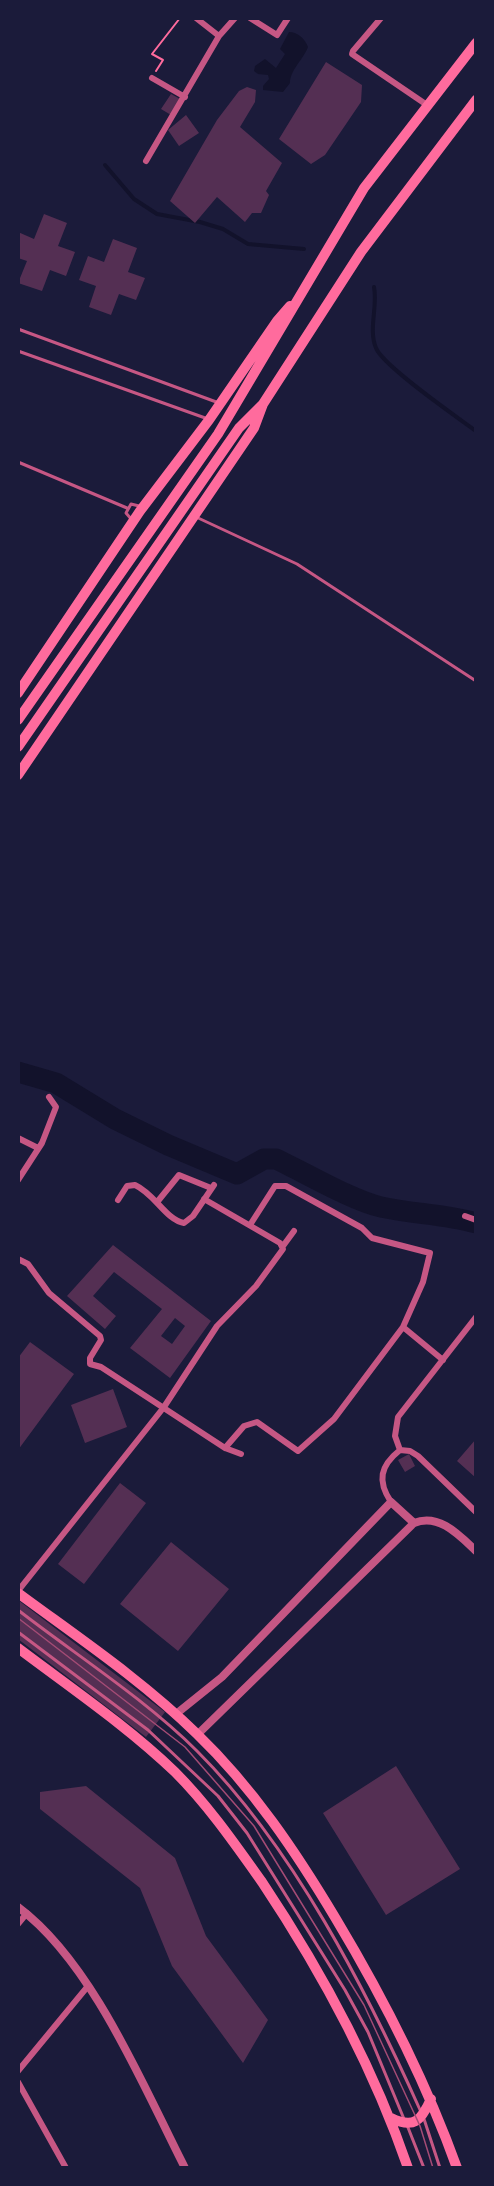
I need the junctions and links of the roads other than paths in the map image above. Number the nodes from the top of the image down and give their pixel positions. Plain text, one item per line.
1 (196, 18) edge
2 (235, 18) edge
3 (250, 18) edge
4 (288, 18) edge
5 (381, 18) edge
6 (219, 36) junction
7 (476, 43) edge
8 (152, 78) road end
9 (185, 97) junction
10 (476, 100) edge
11 (426, 105) junction
12 (146, 160) dead end
13 (296, 300) junction
14 (18, 329) edge
15 (18, 351) edge
16 (220, 403) junction
17 (263, 404) junction
18 (209, 420) junction
19 (18, 462) edge
20 (127, 508) junction
21 (143, 508) junction
22 (193, 516) junction
23 (134, 522) junction
24 (476, 681) edge
25 (18, 693) edge
26 (18, 720) edge
27 (18, 747) edge
28 (18, 775) edge
29 (50, 1096) dead end
30 (18, 1138) edge
31 (38, 1148) junction
32 (18, 1180) edge
33 (204, 1199) junction
34 (118, 1200) dead end
35 (158, 1201) junction
36 (465, 1216) dead end
37 (476, 1220) edge
38 (250, 1225) junction
39 (294, 1231) dead end
40 (283, 1246) junction
41 (18, 1259) edge
42 (476, 1317) edge
43 (403, 1327) junction
44 (443, 1360) junction
45 (164, 1407) junction
46 (225, 1448) junction
47 (400, 1450) junction
48 (241, 1454) dead end
49 (391, 1502) junction
50 (476, 1512) edge
51 (414, 1523) junction
52 (475, 1547) edge
53 (18, 1592) edge
54 (18, 1610) edge
55 (18, 1632) edge
56 (18, 1648) edge
57 (176, 1714) junction
58 (198, 1734) junction
59 (18, 1907) edge
60 (27, 1914) junction
61 (18, 1924) edge
62 (88, 1986) junction
63 (18, 2071) edge
64 (18, 2082) edge
65 (431, 2099) junction
66 (423, 2115) junction
67 (391, 2118) junction
68 (407, 2125) junction
69 (63, 2166) edge
70 (185, 2168) edge
71 (408, 2168) edge
72 (424, 2168) edge
73 (440, 2168) edge
74 (457, 2168) edge

1 - 6 street
2 - 6 street
3 - 4 street
5 - 11 street
6 - 9 street
7 - 11 main road
8 - 9 street
9 - 12 street
10 - 17 main road
11 - 13 main road
13 - 16 main road
13 - 26 main road
14 - 16 lane
15 - 18 lane
16 - 18 main road
17 - 22 main road
17 - 27 main road
18 - 21 main road
19 - 20 lane
20 - 21 lane
20 - 23 lane
21 - 23 main road
22 - 24 lane
22 - 28 main road
23 - 25 main road
29 - 31 street
30 - 31 street
31 - 32 street
33 - 35 street
33 - 35 street
33 - 38 street
34 - 35 street
36 - 37 street
38 - 40 street
38 - 43 street
39 - 40 street
40 - 45 street
41 - 45 street
42 - 44 street
43 - 44 street
43 - 46 street
44 - 47 street
45 - 46 street
45 - 53 street
46 - 48 street
47 - 49 street
47 - 50 street
49 - 51 street
49 - 57 street
51 - 52 street
51 - 58 street
53 - 57 main road
54 - 66 lane
55 - 68 lane
56 - 67 main road
57 - 58 main road
58 - 65 main road
59 - 60 street
60 - 61 street
60 - 62 street
62 - 63 street
62 - 70 street
64 - 69 street
65 - 66 main road
65 - 74 main road
66 - 68 main road
66 - 73 lane
67 - 68 main road
67 - 71 main road
68 - 72 lane

